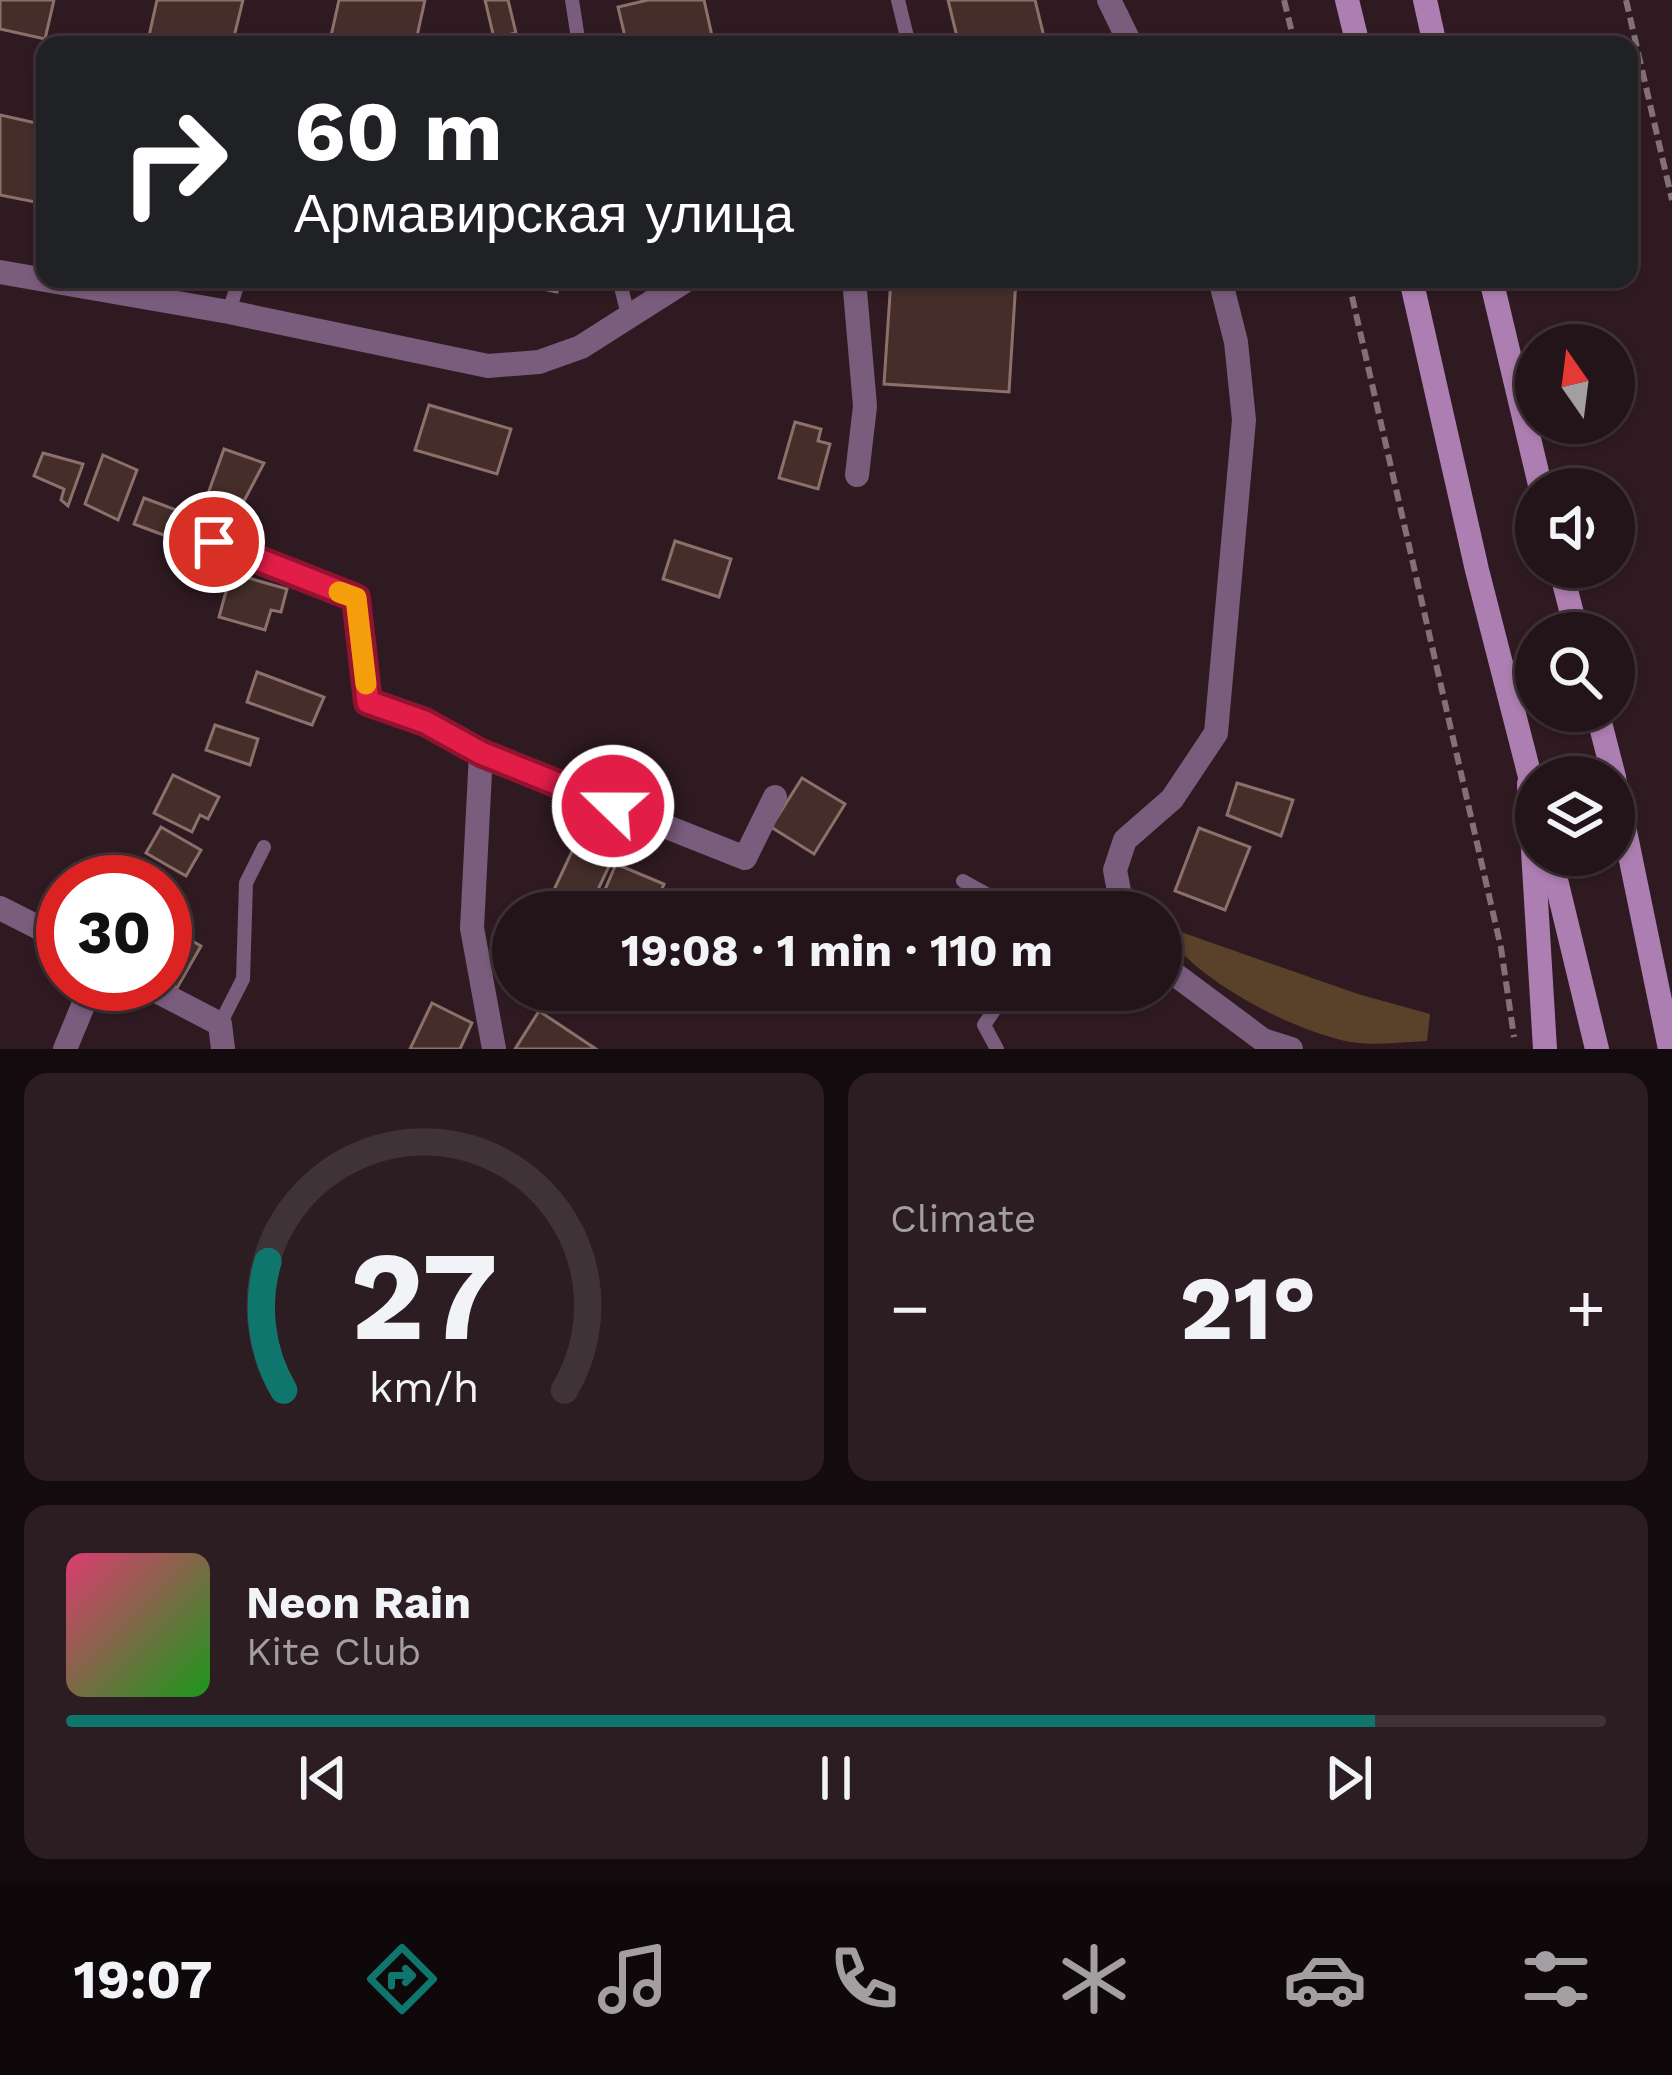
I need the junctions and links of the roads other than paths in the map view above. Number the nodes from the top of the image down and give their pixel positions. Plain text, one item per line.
1 (572, 0) edge
2 (898, 0) edge
3 (1109, 0) edge
4 (1347, 0) edge
5 (1425, 0) edge
6 (578, 36) edge
7 (907, 36) edge
8 (1127, 36) edge
9 (1356, 36) edge
10 (1434, 36) edge
11 (0, 272) edge
12 (36, 278) edge
13 (92, 288) edge
14 (237, 288) edge
15 (622, 288) edge
16 (675, 288) edge
17 (855, 288) edge
18 (1222, 288) edge
19 (1413, 288) edge
20 (1493, 288) edge
21 (230, 312) junction
22 (629, 320) junction
23 (1536, 468) edge
24 (857, 475) dead end
25 (214, 542) dead end
26 (481, 753) junction
27 (1524, 756) edge
28 (776, 796) dead end
29 (265, 848) dead end
30 (1534, 876) edge
31 (1555, 876) edge
32 (1634, 876) edge
33 (963, 881) dead end
34 (981, 891) edge
35 (1119, 891) edge
36 (0, 908) edge
37 (36, 926) edge
38 (1182, 980) edge
39 (81, 1011) edge
40 (184, 1011) edge
41 (994, 1011) edge
42 (222, 1036) edge
43 (65, 1049) edge
44 (494, 1049) edge
45 (997, 1049) edge
46 (1291, 1049) edge
47 (1545, 1049) edge
48 (1597, 1049) edge
49 (1670, 1049) edge

1 - 6 lane
2 - 7 lane
3 - 8 street
4 - 9 main road
5 - 10 main road
11 - 12 street
13 - 21 street
14 - 21 lane
15 - 22 lane
16 - 22 street
17 - 24 street
18 - 35 street
19 - 27 main road
20 - 23 main road
21 - 22 street
25 - 26 street
26 - 28 street
26 - 44 street
29 - 42 lane
30 - 47 main road
31 - 48 main road
32 - 49 main road
33 - 34 lane
36 - 37 street
38 - 46 street
39 - 43 street
40 - 42 street
41 - 45 lane

